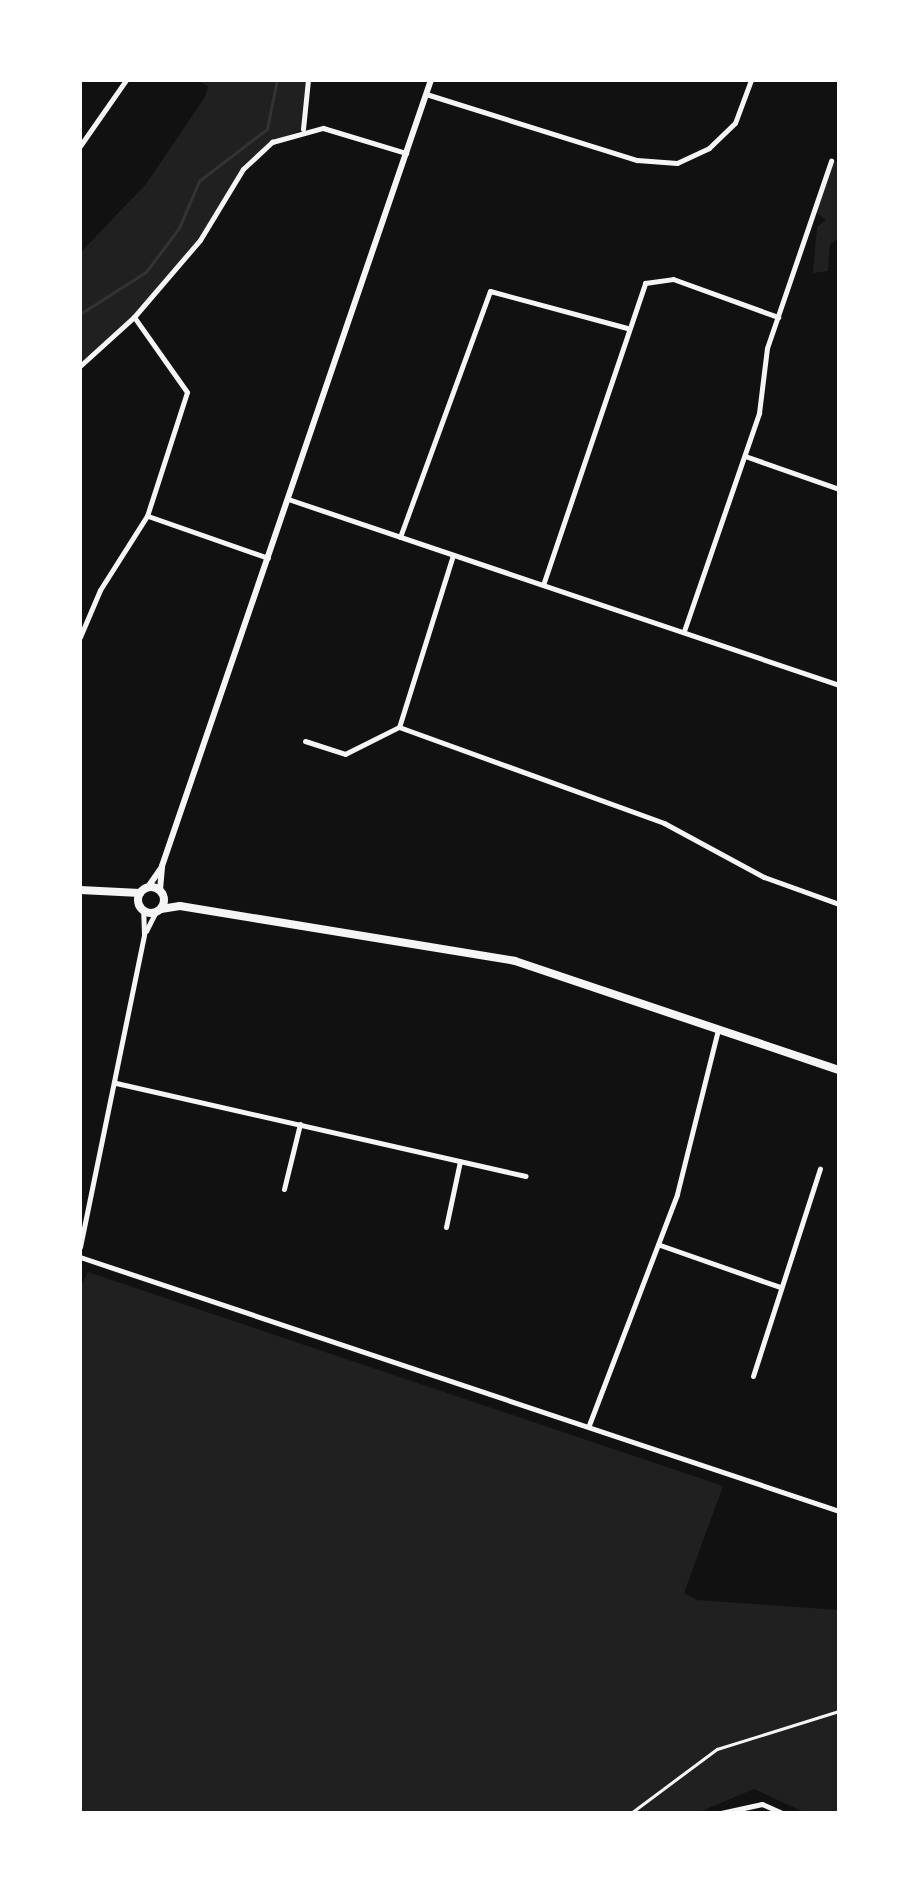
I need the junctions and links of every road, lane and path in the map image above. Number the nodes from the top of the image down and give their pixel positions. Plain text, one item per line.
1 (126, 80) edge
2 (308, 80) edge
3 (431, 80) edge
4 (751, 80) edge
5 (426, 94) junction
6 (302, 129) junction
7 (80, 146) edge
8 (406, 153) junction
9 (831, 161) dead end
10 (778, 316) junction
11 (134, 317) junction
12 (627, 328) junction
13 (80, 366) edge
14 (745, 456) junction
15 (839, 489) edge
16 (288, 499) junction
17 (147, 516) junction
18 (400, 538) junction
19 (453, 555) junction
20 (268, 558) junction
21 (543, 585) junction
22 (684, 631) junction
23 (80, 637) edge
24 (839, 685) edge
25 (399, 727) junction
26 (305, 741) dead end
27 (162, 866) junction
28 (80, 890) edge
29 (144, 890) junction
30 (162, 893) junction
31 (113, 895) junction
32 (839, 904) edge
33 (180, 906) junction
34 (141, 909) junction
35 (158, 911) junction
36 (144, 934) junction
37 (718, 1029) junction
38 (839, 1070) edge
39 (116, 1083) junction
40 (300, 1122) junction
41 (460, 1160) junction
42 (820, 1169) dead end
43 (526, 1176) dead end
44 (284, 1189) dead end
45 (446, 1227) dead end
46 (659, 1245) junction
47 (80, 1247) edge
48 (80, 1257) edge
49 (780, 1287) junction
50 (753, 1376) dead end
51 (589, 1426) junction
52 (839, 1511) edge
53 (839, 1711) edge
54 (631, 1813) edge
55 (721, 1813) edge
56 (782, 1813) edge

1 - 7 street
2 - 6 street
3 - 5 main road
4 - 5 street
5 - 8 main road
6 - 8 street
6 - 11 street
8 - 16 main road
9 - 10 street
10 - 12 street
10 - 14 street
11 - 13 street
11 - 17 street
12 - 18 street
12 - 21 street
14 - 15 street
14 - 22 street
16 - 18 street
16 - 20 main road
17 - 20 street
17 - 23 street
18 - 19 street
19 - 21 street
19 - 25 street
20 - 27 main road
21 - 22 street
22 - 24 street
25 - 26 street
25 - 32 street
27 - 29 main road
27 - 30 main road
28 - 31 main road
29 - 30 main road
29 - 31 main road
29 - 34 main road
30 - 33 main road
30 - 35 main road
31 - 34 main road
33 - 35 main road
33 - 37 main road
34 - 35 main road
34 - 36 street
35 - 36 street
36 - 39 street
37 - 38 main road
37 - 46 street
39 - 40 street
39 - 47 street
40 - 41 street
40 - 44 street
41 - 43 street
41 - 45 street
42 - 49 street
46 - 49 street
46 - 51 street
48 - 51 street
49 - 50 street
51 - 52 street
53 - 54 path
55 - 56 street

